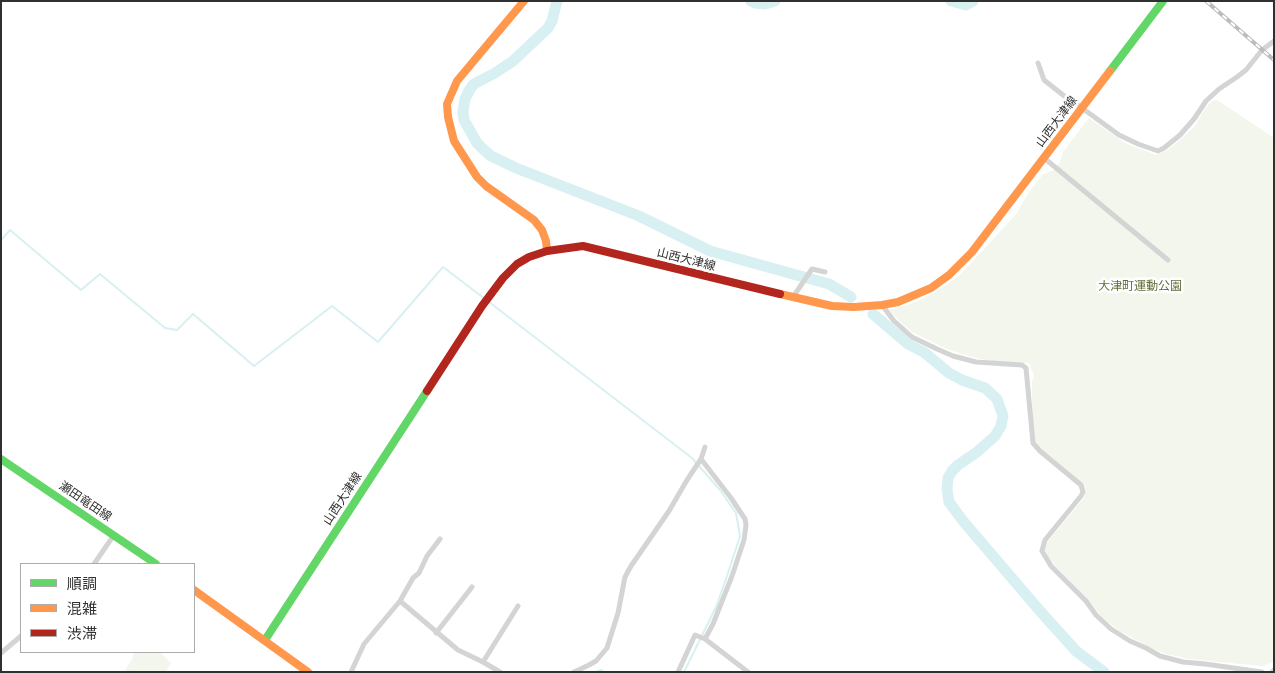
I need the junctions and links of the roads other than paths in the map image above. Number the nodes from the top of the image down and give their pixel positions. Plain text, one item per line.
1 (524, 1) edge
2 (1163, 1) edge
3 (1274, 41) edge
4 (1038, 63) dead end
5 (1082, 108) junction
6 (1044, 158) junction
7 (547, 251) junction
8 (1168, 260) dead end
9 (825, 272) dead end
10 (793, 297) junction
11 (882, 305) junction
12 (705, 447) dead end
13 (1, 458) edge
14 (701, 460) junction
15 (114, 535) junction
16 (440, 539) dead end
17 (95, 563) edge
18 (155, 563) edge
19 (472, 587) dead end
20 (195, 591) edge
21 (400, 601) junction
22 (518, 606) dead end
23 (436, 633) junction
24 (20, 637) edge
25 (705, 639) junction
26 (265, 640) junction
27 (1, 653) edge
28 (483, 662) junction
29 (308, 672) edge
30 (351, 672) edge
31 (500, 672) edge
32 (574, 672) edge
33 (678, 672) edge
34 (748, 672) edge
35 (1262, 672) edge

1 - 7 main road
2 - 5 main road, 山西大津線
3 - 5 street
4 - 5 street
5 - 6 main road, 山西大津線
6 - 8 street
6 - 11 main road, 山西大津線
7 - 10 main road, 山西大津線
7 - 26 main road, 山西大津線
9 - 10 street
10 - 11 main road, 山西大津線
11 - 35 street
12 - 14 street
13 - 15 main road, 瀬田竜田線
14 - 25 street
14 - 32 street
15 - 17 street
15 - 18 main road, 瀬田竜田線
16 - 21 street
19 - 23 street
20 - 26 main road
21 - 23 street
21 - 30 street
22 - 28 street
23 - 28 street
24 - 27 street
25 - 33 street
25 - 34 street
26 - 29 main road
28 - 31 street

